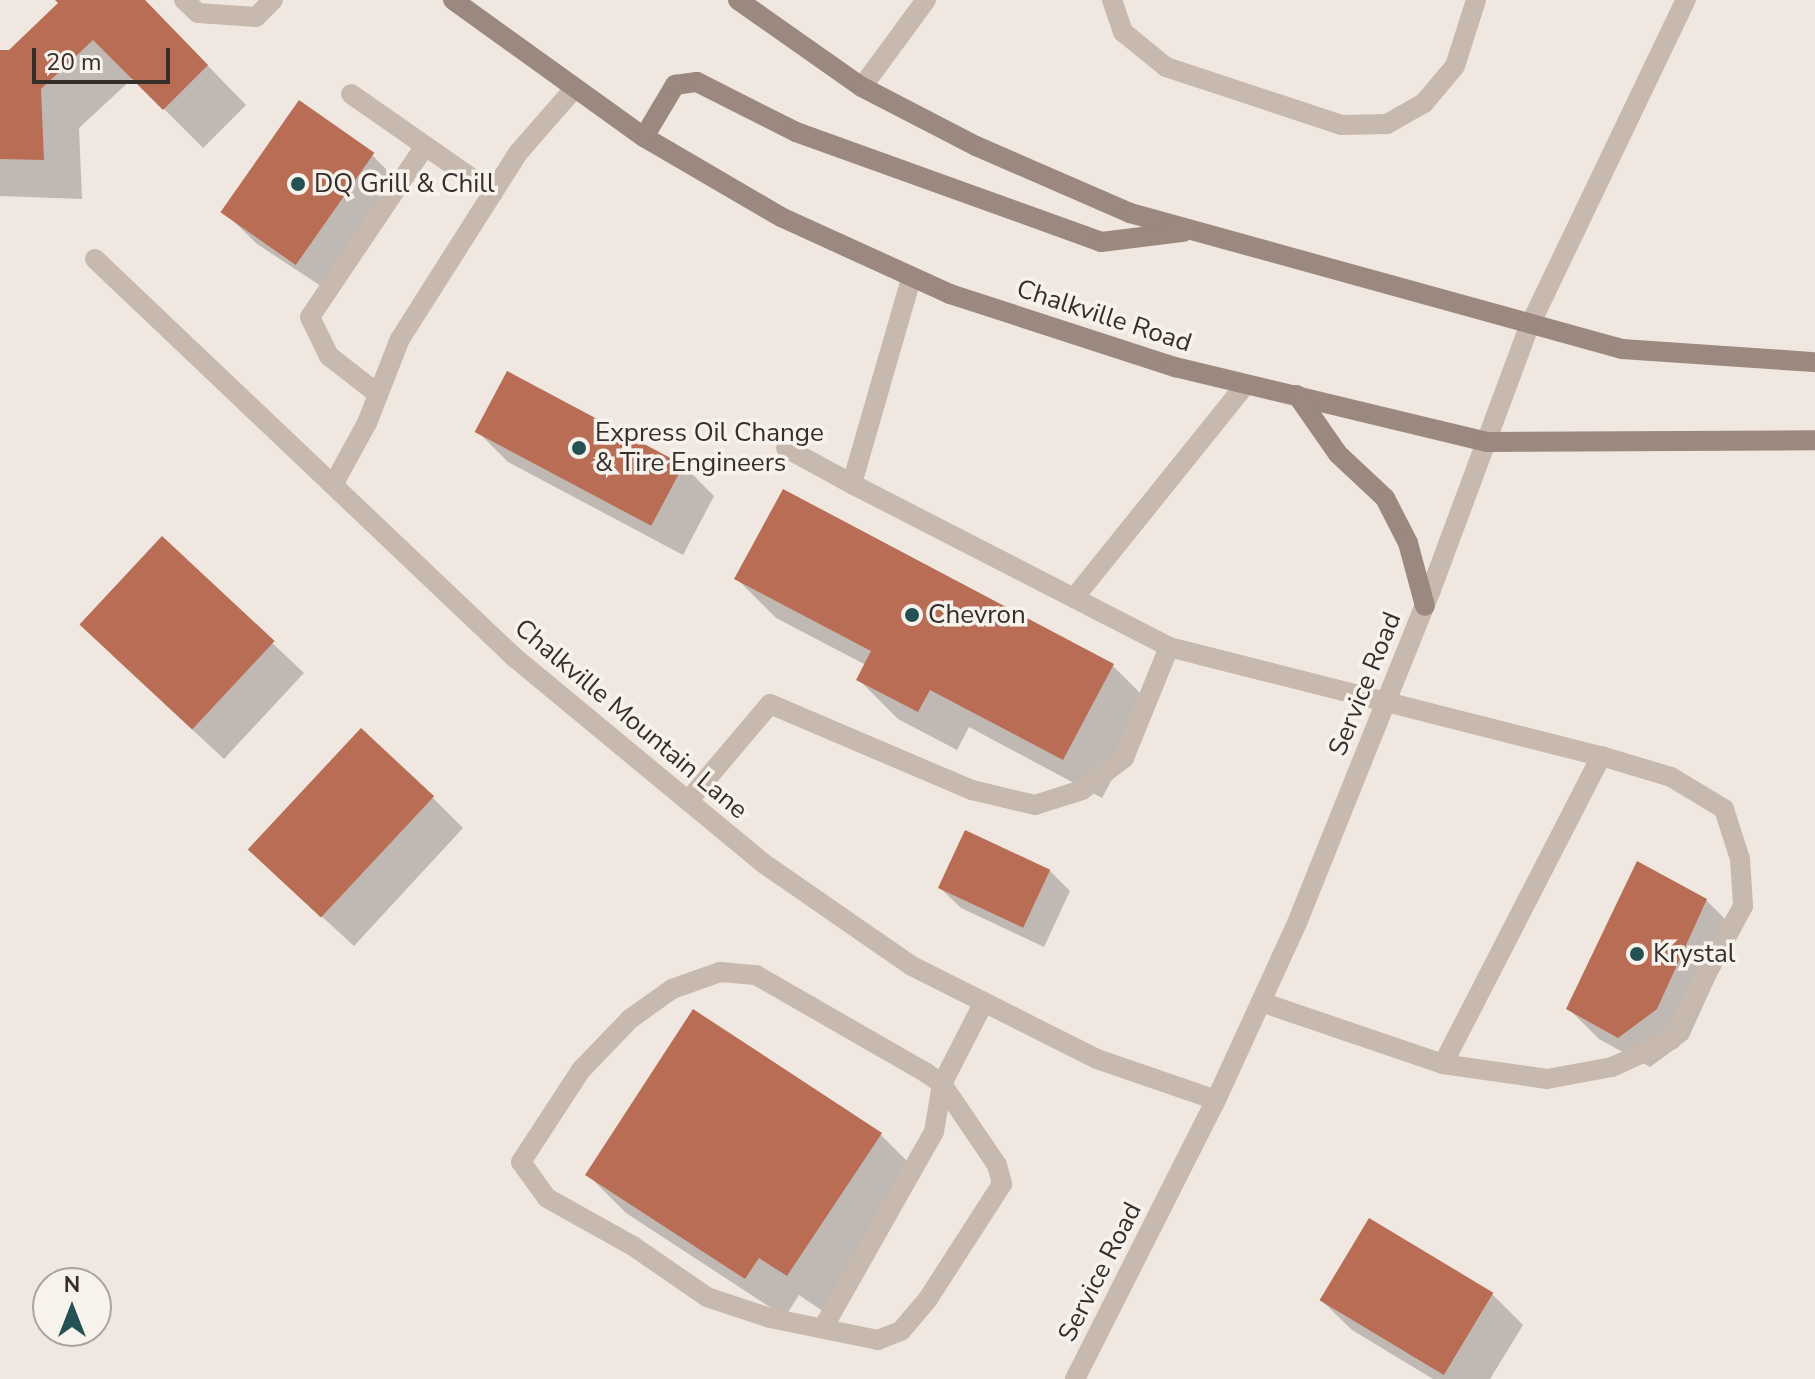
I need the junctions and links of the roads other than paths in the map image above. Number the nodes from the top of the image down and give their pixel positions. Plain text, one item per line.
1 (184, 0) edge
2 (273, 0) edge
3 (453, 0) edge
4 (738, 0) edge
5 (926, 0) edge
6 (1112, 0) edge
7 (1476, 0) edge
8 (1686, 0) edge
9 (862, 87) junction
10 (573, 90) junction
11 (351, 94) dead end
12 (644, 137) junction
13 (423, 149) junction
14 (493, 193) junction
15 (1191, 231) junction
16 (95, 259) dead end
17 (911, 279) junction
18 (1529, 327) junction
19 (1815, 362) edge
20 (1245, 385) junction
21 (378, 394) junction
22 (1297, 395) junction
23 (1815, 440) edge
24 (1487, 442) junction
25 (786, 448) dead end
26 (852, 484) junction
27 (333, 485) junction
28 (1074, 598) junction
29 (1425, 606) junction
30 (1169, 647) junction
31 (1385, 704) junction
32 (1601, 756) junction
33 (688, 801) junction
34 (984, 1002) junction
35 (1261, 1002) junction
36 (1443, 1064) junction
37 (942, 1084) junction
38 (1216, 1100) junction
39 (823, 1328) junction
40 (1075, 1379) edge

1 - 2 street
3 - 10 main road, Chalkville Road
4 - 9 main road
5 - 9 street
6 - 7 street
8 - 18 street, Service Road
9 - 15 main road
10 - 12 main road, Chalkville Road
10 - 14 street
11 - 13 street
12 - 15 main road
12 - 17 main road, Chalkville Road
13 - 14 street
13 - 21 street
14 - 21 street
15 - 18 main road
16 - 27 street, Chalkville Mountain Lane
17 - 20 main road, Chalkville Road
17 - 26 street
18 - 19 main road
18 - 24 street, Service Road
20 - 22 main road, Chalkville Road
20 - 28 street
21 - 27 street
22 - 24 main road, Chalkville Road
22 - 29 main road
23 - 24 main road, Chalkville Road
24 - 29 street, Service Road
25 - 26 street
26 - 28 street
27 - 33 street, Chalkville Mountain Lane
28 - 30 street
29 - 31 street, Service Road
30 - 31 street
30 - 33 street
31 - 32 street
31 - 35 street, Service Road
32 - 36 street
32 - 36 street
33 - 34 street, Chalkville Mountain Lane
34 - 37 street
34 - 38 street, Chalkville Mountain Lane
35 - 36 street
35 - 38 street, Service Road
37 - 39 street
37 - 39 street
37 - 39 street
38 - 40 street, Service Road

